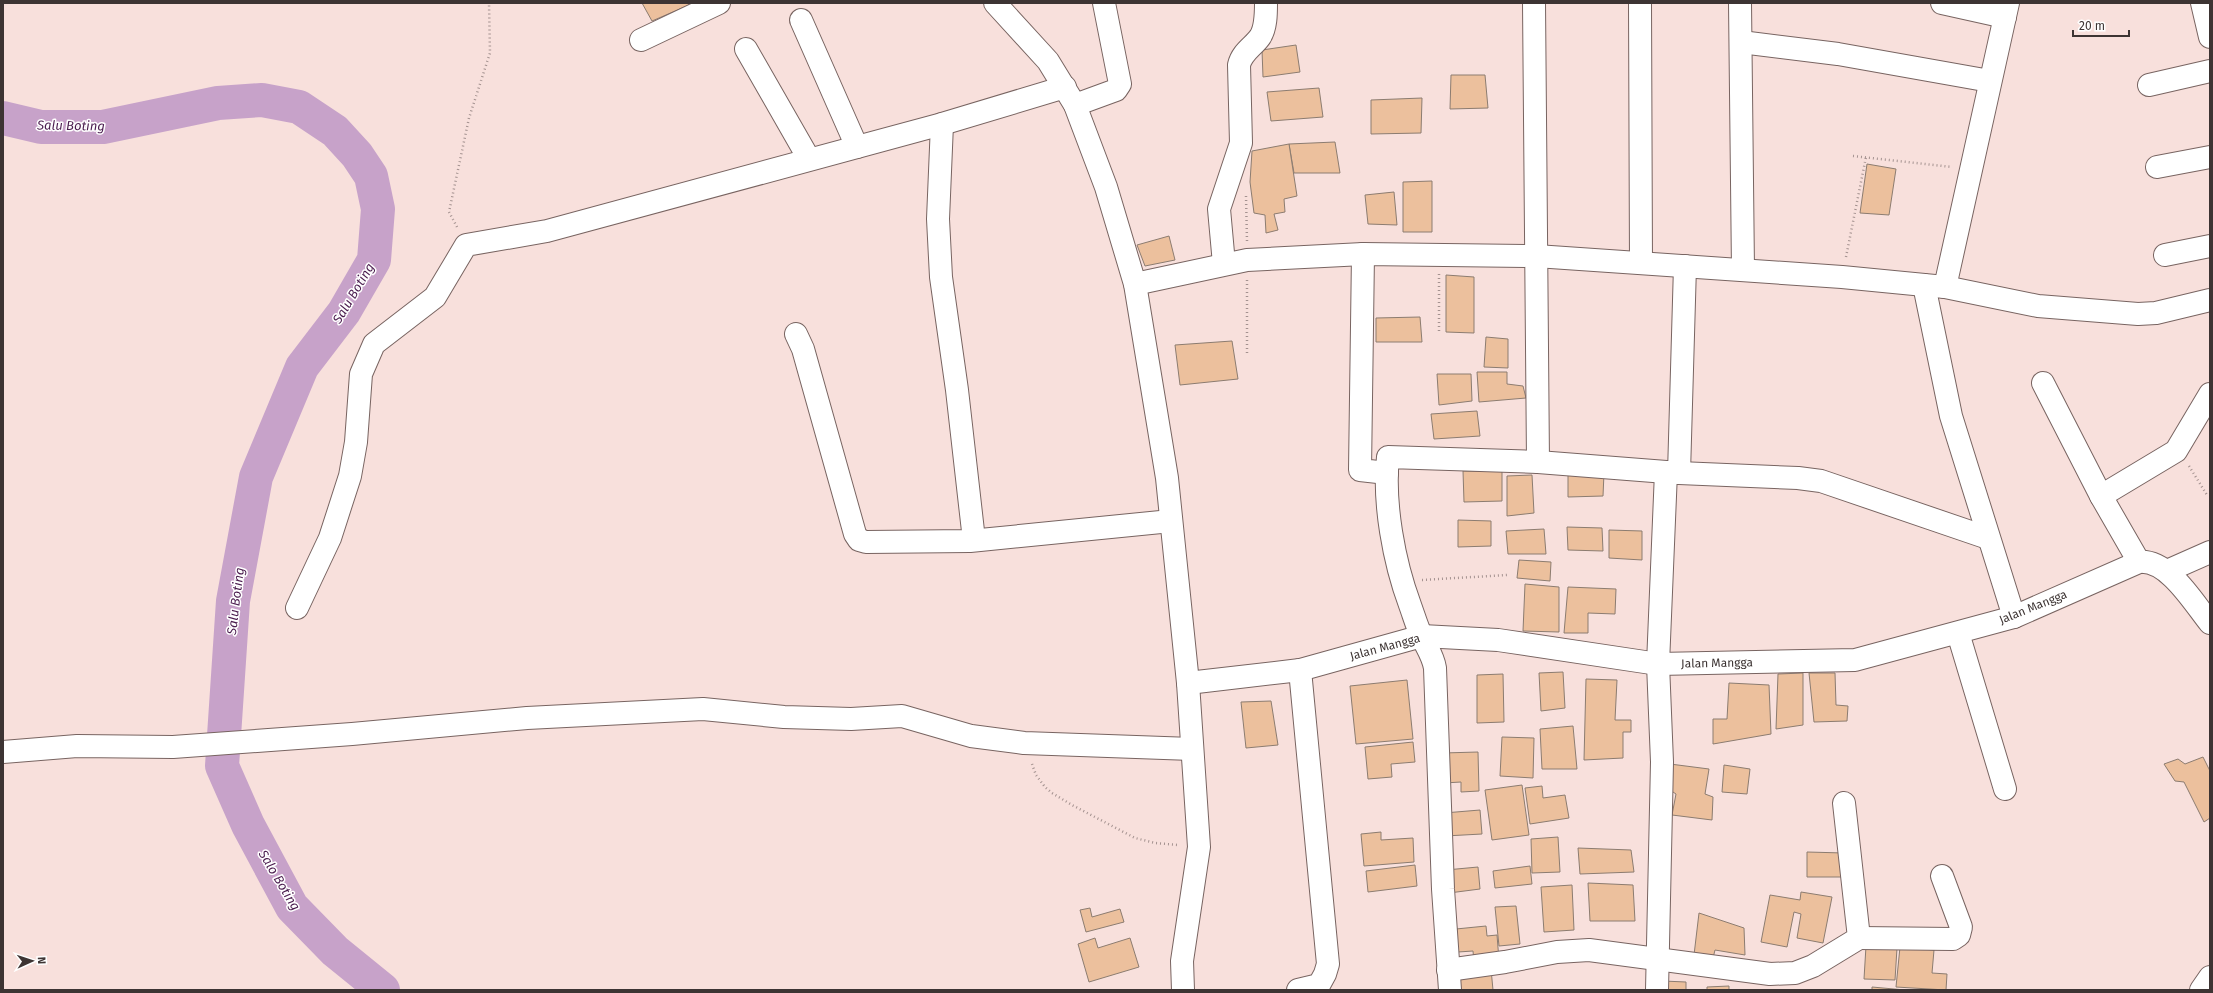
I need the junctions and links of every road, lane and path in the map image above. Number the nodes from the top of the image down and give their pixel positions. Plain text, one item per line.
1 (489, 3) edge
2 (719, 3) edge
3 (995, 3) edge
4 (1104, 3) edge
5 (1266, 3) edge
6 (1534, 3) edge
7 (1640, 3) edge
8 (1740, 3) edge
9 (1942, 3) edge
10 (2202, 3) edge
11 (2007, 10) edge
12 (801, 20) dead end
13 (2210, 37) edge
14 (641, 40) dead end
15 (1741, 42) junction
16 (746, 49) dead end
17 (2210, 71) edge
18 (1990, 81) junction
19 (2148, 85) dead end
20 (1070, 96) junction
21 (942, 124) junction
22 (857, 147) junction
23 (1853, 156) dead end
24 (1866, 157) junction
25 (2210, 157) edge
26 (809, 159) junction
27 (2157, 166) dead end
28 (1970, 170) junction
29 (466, 245) junction
30 (2210, 246) edge
31 (1363, 254) junction
32 (1439, 255) junction
33 (2165, 255) dead end
34 (1536, 256) junction
35 (1641, 262) junction
36 (1224, 264) junction
37 (1685, 266) junction
38 (1743, 270) junction
39 (1842, 277) junction
40 (1135, 284) junction
41 (1924, 285) junction
42 (1945, 287) junction
43 (2210, 300) edge
44 (1439, 333) dead end
45 (796, 334) dead end
46 (2043, 383) dead end
47 (2210, 394) edge
48 (2179, 448) junction
49 (1538, 462) junction
50 (1672, 472) junction
51 (1387, 473) junction
52 (2207, 495) dead end
53 (2101, 496) junction
54 (1171, 521) junction
55 (1988, 538) junction
56 (974, 540) junction
57 (2210, 552) edge
58 (2139, 562) junction
59 (2167, 571) junction
60 (1507, 575) dead end
61 (1402, 582) junction
62 (297, 608) dead end
63 (2014, 617) junction
64 (2210, 623) edge
65 (1958, 633) junction
66 (1422, 636) junction
67 (1658, 664) junction
68 (1300, 670) junction
69 (1188, 683) junction
70 (1024, 743) junction
71 (1192, 749) junction
72 (3, 752) edge
73 (2005, 789) dead end
74 (1844, 803) dead end
75 (1199, 847) junction
76 (1942, 876) dead end
77 (1859, 938) junction
78 (1657, 958) junction
79 (2210, 977) edge
80 (1449, 980) edge
81 (1183, 990) edge
82 (1298, 990) edge
83 (1657, 990) edge
84 (2201, 990) edge

1 - 29 path
2 - 14 street
3 - 20 street
4 - 20 street
5 - 36 street
6 - 34 street
7 - 35 street
8 - 15 street
9 - 11 street
10 - 13 street
11 - 18 street
12 - 22 street
15 - 18 street
15 - 38 street
16 - 26 street
17 - 19 street
18 - 28 street
20 - 21 street
20 - 40 street
21 - 22 street
21 - 56 street
22 - 26 street
23 - 24 path
24 - 28 path
24 - 39 path
25 - 27 street
26 - 29 street
28 - 42 street
29 - 62 street
30 - 33 street
31 - 32 street
31 - 36 street
31 - 51 street
32 - 34 street
32 - 44 path
34 - 35 street
34 - 49 street
35 - 37 street
36 - 40 street
37 - 38 street
37 - 50 street
38 - 39 street
39 - 41 street
40 - 54 street
41 - 42 street
41 - 55 street
42 - 43 street
45 - 56 street
46 - 53 street
47 - 48 street
48 - 52 path
48 - 53 street
49 - 50 street
49 - 51 street
50 - 55 street
50 - 67 street
51 - 61 street
53 - 58 street
54 - 56 street
54 - 69 street
55 - 63 street
57 - 59 street
58 - 59 street
58 - 63 street, Jalan Mangga
59 - 64 street
60 - 61 path
61 - 66 street
63 - 65 street, Jalan Mangga
65 - 67 street, Jalan Mangga
65 - 73 street
66 - 67 street, Jalan Mangga
66 - 68 street, Jalan Mangga
66 - 80 street
67 - 78 street
68 - 69 street, Jalan Mangga
68 - 82 street
69 - 71 street
70 - 71 street
70 - 72 street
70 - 75 path
71 - 75 street
74 - 77 street
75 - 81 street
76 - 77 street
77 - 78 street
78 - 80 street
78 - 83 street
79 - 84 street

